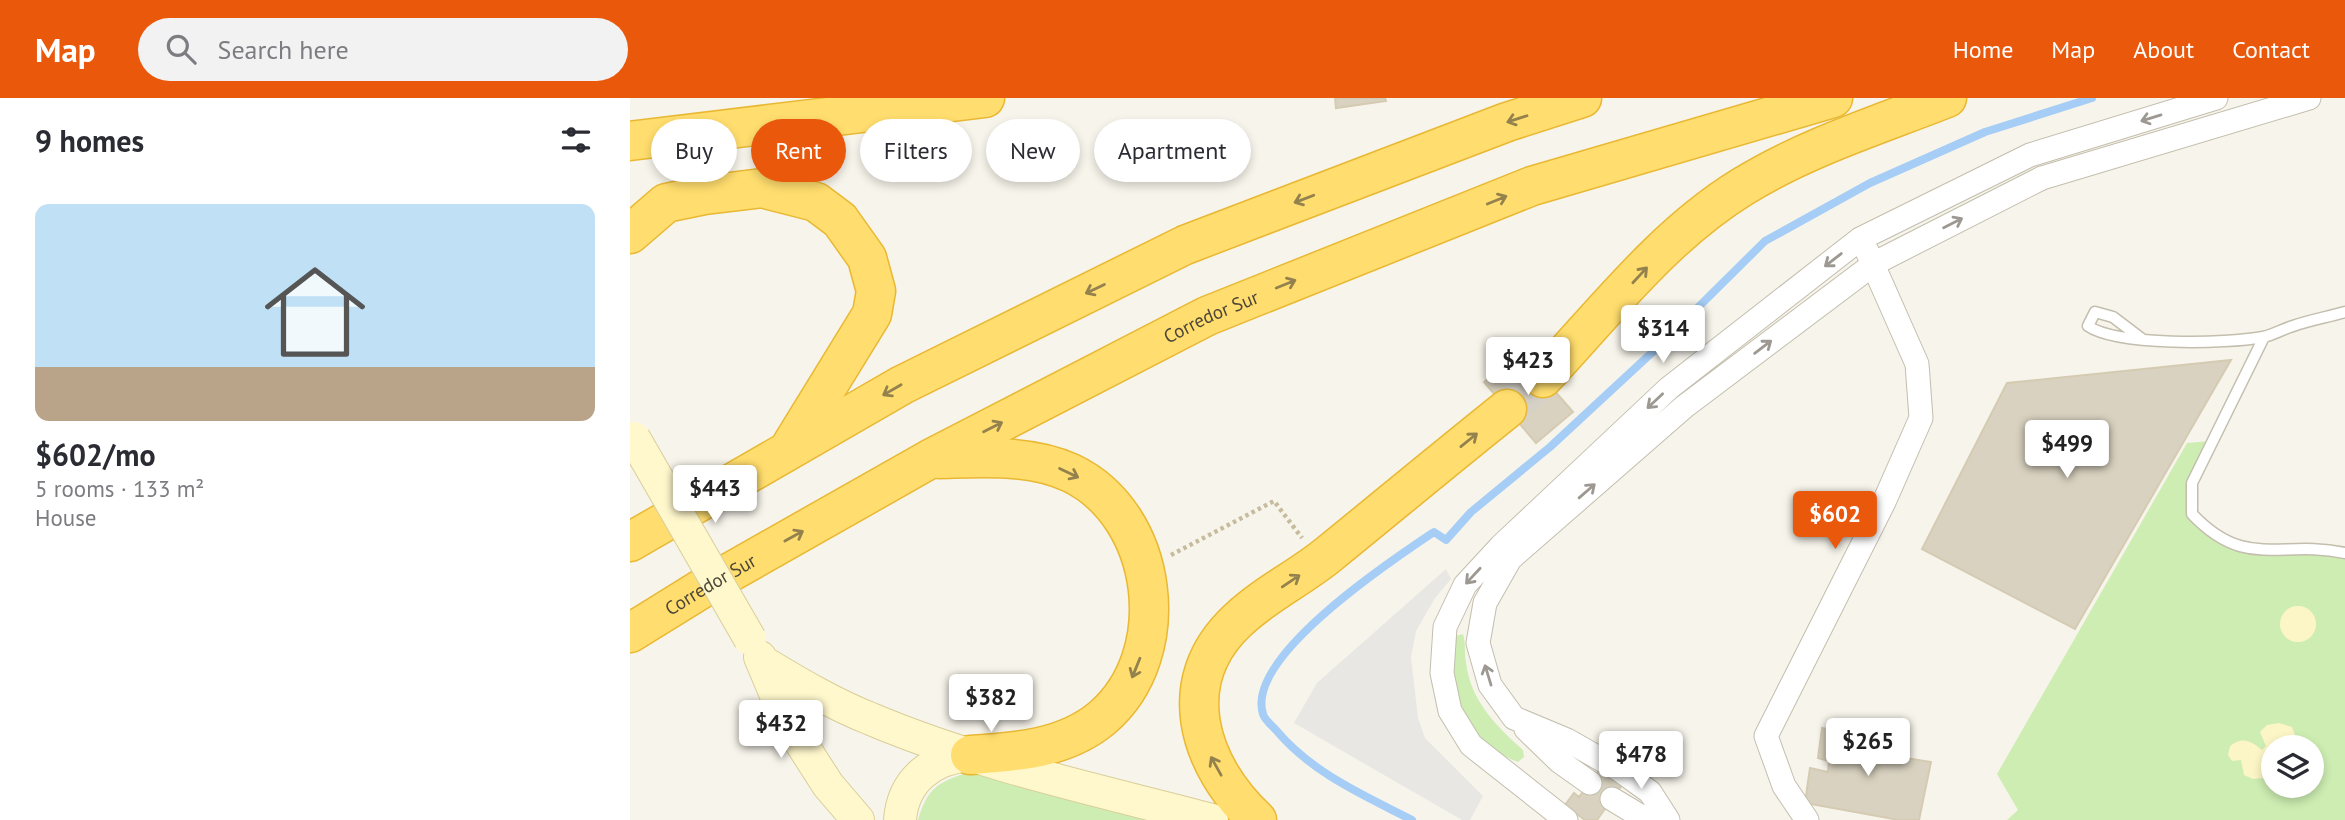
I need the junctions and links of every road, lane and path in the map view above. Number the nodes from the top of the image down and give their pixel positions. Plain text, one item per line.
1 (985, 98) edge
2 (1582, 98) edge
3 (1833, 98) edge
4 (1947, 98) edge
5 (2216, 98) edge
6 (2309, 98) edge
7 (630, 141) edge
8 (630, 234) edge
9 (1860, 239) junction
10 (1875, 263) junction
11 (2345, 312) edge
12 (2264, 337) junction
13 (2142, 339) dead end
14 (1543, 379) tunnel mouth
15 (1507, 409) tunnel mouth
16 (632, 435) edge
17 (789, 449) junction
18 (930, 460) junction
19 (630, 542) edge
20 (2345, 553) edge
21 (1320, 562) junction
22 (1145, 568) junction
23 (630, 633) edge
24 (756, 651) junction
25 (1514, 718) junction
26 (970, 755) junction
27 (1590, 783) dead end
28 (1612, 799) dead end
29 (858, 820) edge
30 (900, 820) edge
31 (1212, 820) edge
32 (1257, 820) edge
33 (1566, 820) edge
34 (1647, 820) edge
35 (1668, 820) edge
36 (1807, 820) edge

1 - 7 highway
2 -> 17 highway
18 -> 3 highway, Corredor Sur
14 -> 4 highway
5 -> 9 street
10 -> 6 street
8 - 17 highway
9 - 10 street
9 -> 33 street
25 -> 10 street
10 - 36 street
11 - 12 lane
12 - 13 lane
12 - 20 lane
21 -> 15 highway
16 - 24 main road, bridge
17 - 19 highway
18 -> 22 highway
23 -> 18 highway, Corredor Sur
21 - 22 path
32 -> 21 highway
22 -> 26 highway
24 - 26 main road
24 - 29 main road
25 - 27 street
25 - 35 street
26 - 30 main road
26 - 31 main road
28 - 34 street

